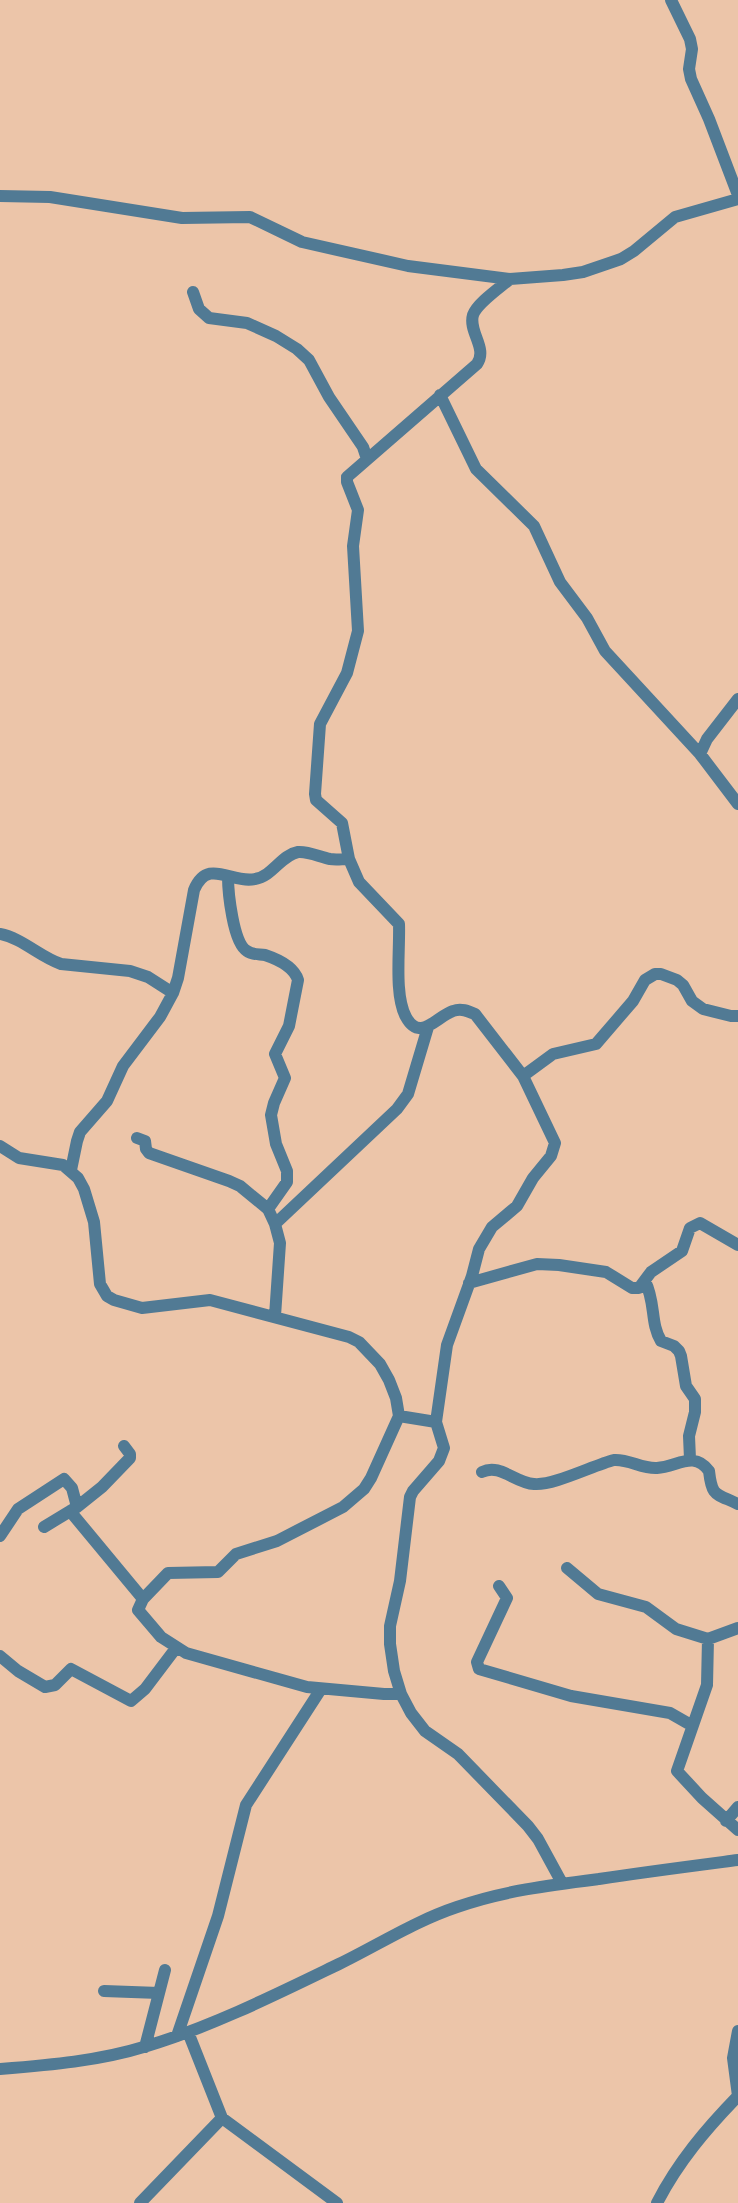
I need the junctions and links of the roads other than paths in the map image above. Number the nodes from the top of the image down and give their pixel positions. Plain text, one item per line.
1 (671, 0) edge
2 (0, 196) edge
3 (738, 197) edge
4 (510, 279) junction
5 (193, 292) dead end
6 (440, 395) junction
7 (367, 459) junction
8 (738, 699) edge
9 (700, 754) junction
10 (738, 804) edge
11 (349, 859) junction
12 (228, 876) junction
13 (0, 934) edge
14 (173, 993) junction
15 (738, 1016) edge
16 (428, 1027) junction
17 (524, 1076) junction
18 (137, 1138) dead end
19 (0, 1146) edge
20 (71, 1170) junction
21 (268, 1209) junction
22 (275, 1224) junction
23 (738, 1245) edge
24 (645, 1281) junction
25 (469, 1283) junction
26 (275, 1316) junction
27 (399, 1416) junction
28 (436, 1422) junction
29 (124, 1446) dead end
30 (690, 1460) junction
31 (482, 1472) dead end
32 (738, 1504) edge
33 (74, 1509) junction
34 (44, 1527) dead end
35 (0, 1536) edge
36 (567, 1568) dead end
37 (499, 1586) dead end
38 (143, 1599) junction
39 (738, 1628) edge
40 (708, 1639) junction
41 (176, 1648) junction
42 (0, 1656) edge
43 (321, 1689) junction
44 (401, 1694) junction
45 (692, 1725) junction
46 (738, 1807) edge
47 (726, 1821) junction
48 (738, 1830) edge
49 (738, 1860) edge
50 (562, 1883) junction
51 (165, 1970) dead end
52 (104, 1991) dead end
53 (159, 1993) junction
54 (738, 2031) edge
55 (183, 2034) junction
56 (145, 2047) junction
57 (0, 2069) edge
58 (738, 2096) edge
59 (222, 2118) junction
60 (140, 2203) edge
61 (337, 2203) edge
62 (657, 2203) edge

1 - 3 street
2 - 4 street
3 - 4 street
4 - 6 street
5 - 7 street
6 - 7 street
6 - 9 street
7 - 11 street
8 - 9 street
9 - 10 street
11 - 12 street
11 - 16 street
12 - 14 street
12 - 21 street
13 - 14 street
14 - 20 street
15 - 17 street
16 - 17 street
16 - 22 street
17 - 25 street
18 - 21 street
19 - 20 street
20 - 26 street
21 - 22 street
22 - 26 street
23 - 24 street
24 - 25 street
24 - 30 street
25 - 28 street
26 - 27 street
27 - 28 street
27 - 38 street
28 - 44 street
29 - 33 street
30 - 31 street
30 - 32 street
33 - 34 street
33 - 35 street
33 - 38 street
36 - 40 street
37 - 45 street
38 - 41 street
39 - 40 street
40 - 45 street
41 - 42 street
41 - 43 street
43 - 44 street
43 - 55 street
44 - 50 street
45 - 47 street
46 - 47 street
47 - 48 street
49 - 50 street
50 - 55 street
51 - 53 street
52 - 53 street
53 - 56 street
54 - 58 street
55 - 56 street
55 - 59 street
56 - 57 street
58 - 62 street
59 - 60 street
59 - 61 street

